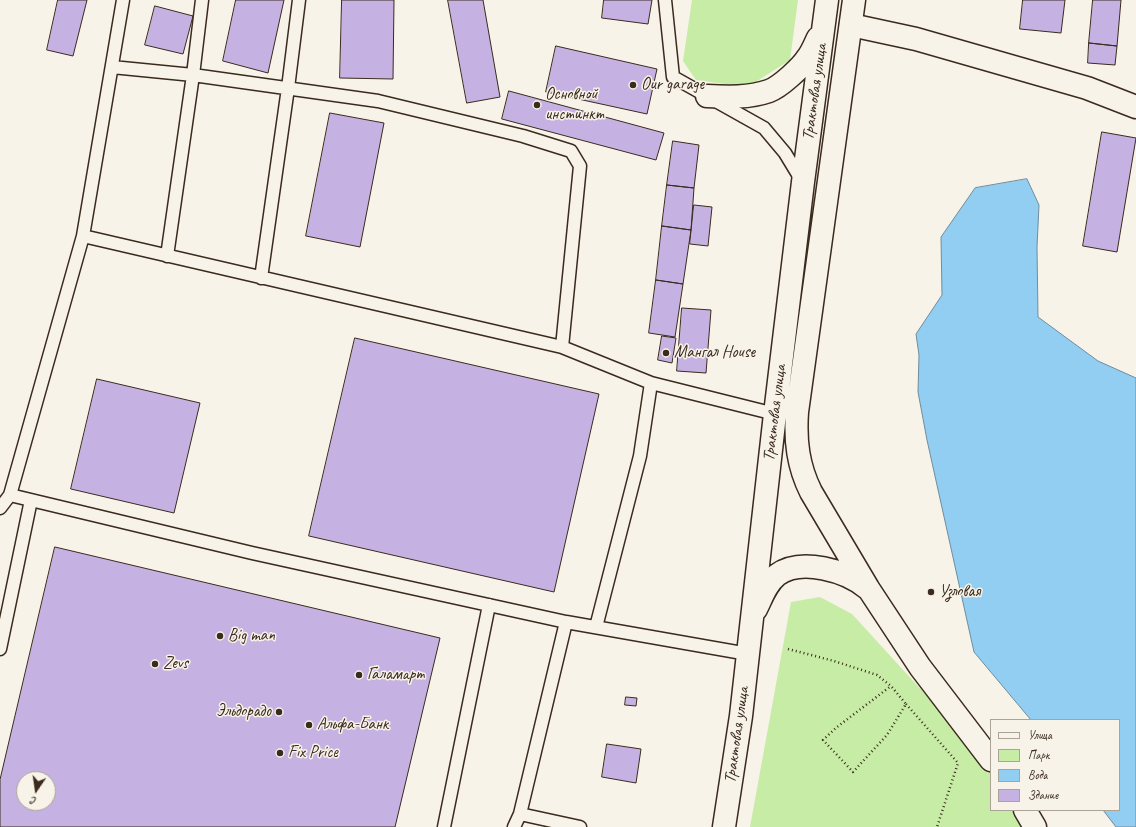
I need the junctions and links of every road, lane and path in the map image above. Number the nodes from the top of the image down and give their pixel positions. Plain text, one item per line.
1 (123, 0) edge
2 (202, 0) edge
3 (299, 0) edge
4 (665, 0) edge
5 (827, 0) edge
6 (854, 0) edge
7 (824, 24) junction
8 (851, 25) junction
9 (112, 67) junction
10 (193, 75) junction
11 (288, 88) junction
12 (707, 96) junction
13 (1136, 107) edge
14 (803, 182) junction
15 (83, 236) junction
16 (167, 256) junction
17 (261, 278) junction
18 (562, 347) junction
19 (651, 383) junction
20 (775, 414) junction
21 (10, 495) junction
22 (31, 500) junction
23 (0, 508) edge
24 (868, 588) junction
25 (489, 605) junction
26 (566, 622) junction
27 (750, 623) junction
28 (596, 627) junction
29 (0, 649) edge
30 (788, 649) dead end
31 (748, 654) junction
32 (891, 686) junction
33 (906, 704) junction
34 (990, 759) edge
35 (1026, 811) edge
36 (520, 814) junction
37 (444, 827) edge
38 (514, 827) edge
39 (580, 827) edge
40 (724, 827) edge
41 (937, 827) edge
42 (1035, 827) edge

1 - 9 lane
2 - 10 lane
3 - 11 lane
4 - 12 lane
5 - 7 main road, Трактовая улица
6 - 8 main road, Трактовая улица
7 - 12 main road
7 - 14 main road, Трактовая улица
8 - 13 main road
8 - 24 main road, Трактовая улица
9 - 10 lane
9 - 15 lane
10 - 11 lane
10 - 16 lane
11 - 17 lane
11 - 18 lane
12 - 14 lane
14 - 20 main road, Трактовая улица
15 - 16 lane
15 - 21 lane
16 - 17 lane
17 - 18 lane
18 - 19 lane
19 - 20 lane
19 - 28 lane
20 - 27 main road, Трактовая улица
21 - 22 lane
21 - 23 lane
22 - 25 lane
22 - 29 lane
24 - 27 main road
24 - 34 main road, Трактовая улица
25 - 26 lane
25 - 37 lane
26 - 28 lane
26 - 36 lane
27 - 31 main road, Трактовая улица
28 - 31 lane
30 - 32 path
31 - 40 main road, Трактовая улица
32 - 33 path
32 - 33 path
33 - 41 path
35 - 42 main road
36 - 38 lane
36 - 39 lane

